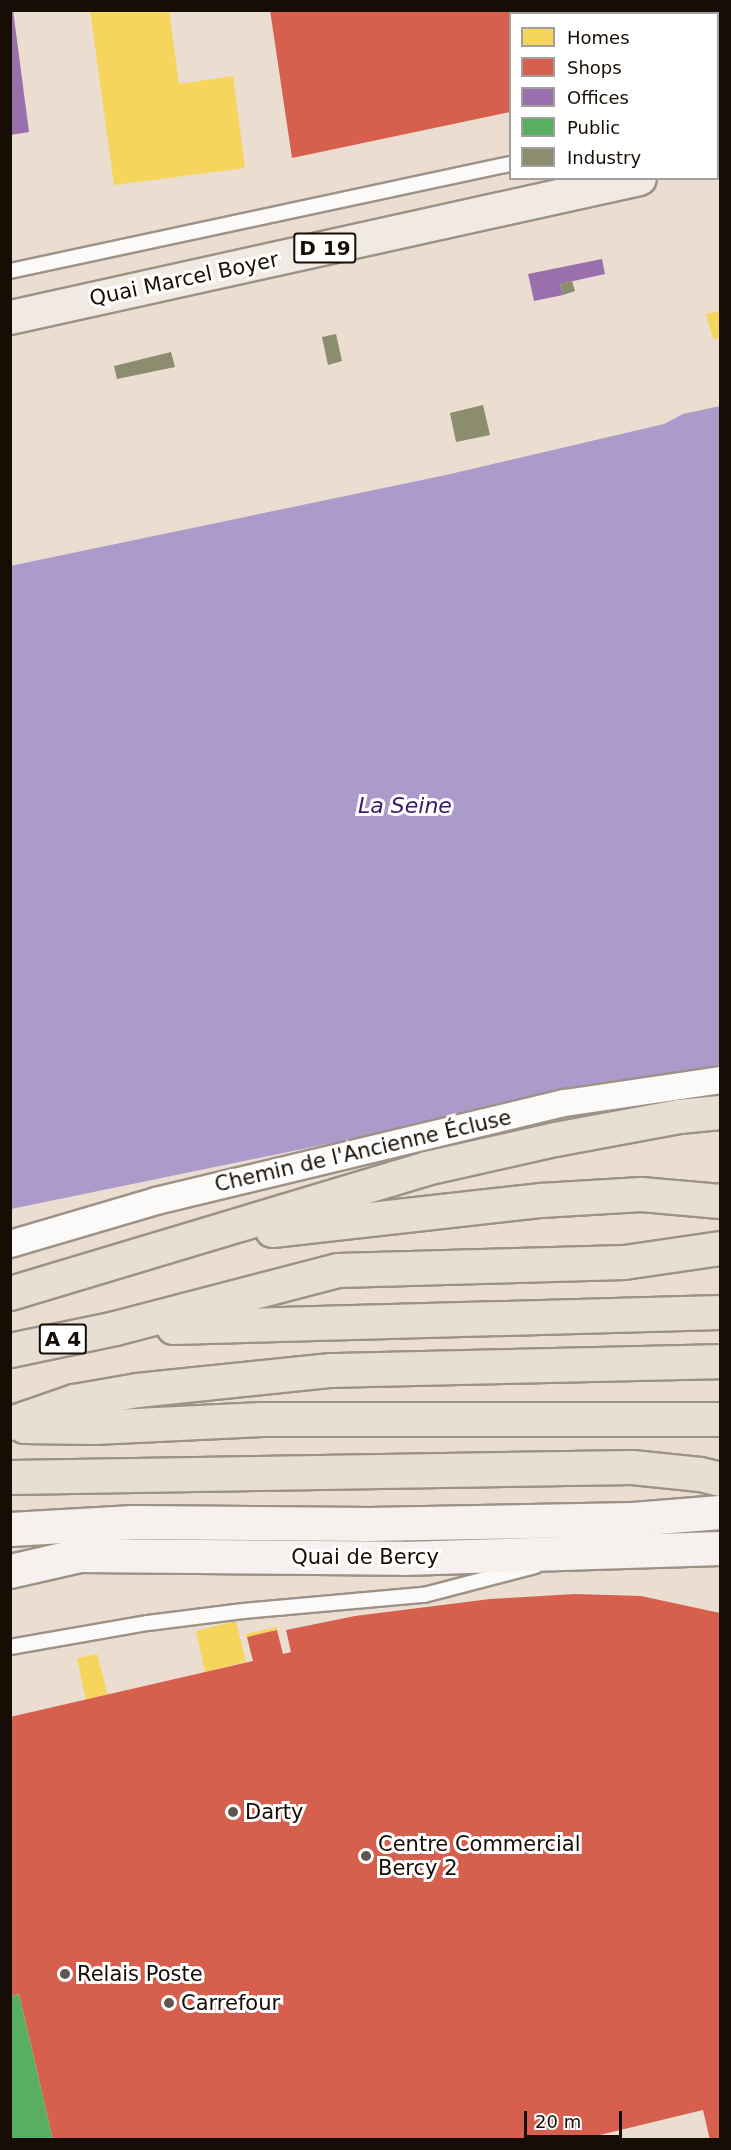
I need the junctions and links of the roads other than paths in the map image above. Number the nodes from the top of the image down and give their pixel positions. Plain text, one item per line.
1 (509, 164) edge
2 (630, 180) edge
3 (10, 271) edge
4 (10, 317) edge
5 (720, 1080) edge
6 (720, 1112) edge
7 (720, 1201) edge
8 (181, 1242) junction
9 (10, 1244) edge
10 (720, 1248) edge
11 (10, 1293) edge
12 (720, 1312) edge
13 (115, 1328) junction
14 (10, 1350) edge
15 (720, 1361) edge
16 (720, 1419) edge
17 (10, 1425) edge
18 (10, 1477) edge
19 (720, 1479) edge
20 (720, 1512) edge
21 (10, 1529) edge
22 (720, 1548) edge
23 (590, 1552) junction
24 (10, 1571) edge
25 (10, 1647) edge

1 - 3 lane, Quai Marcel Boyer
2 - 4 main road, Quai Marcel Boyer / D 19
5 - 9 street, Chemin de l'Ancienne Écluse
6 - 8 highway
7 - 8 highway
8 - 11 highway
10 - 13 highway
12 - 13 highway
13 - 14 highway, A 4
15 - 17 highway
16 - 17 highway
18 - 19 highway
20 - 21 main road, Quai de Bercy
22 - 23 main road, Quai de Bercy
23 - 24 main road, Quai de Bercy
23 - 25 lane

